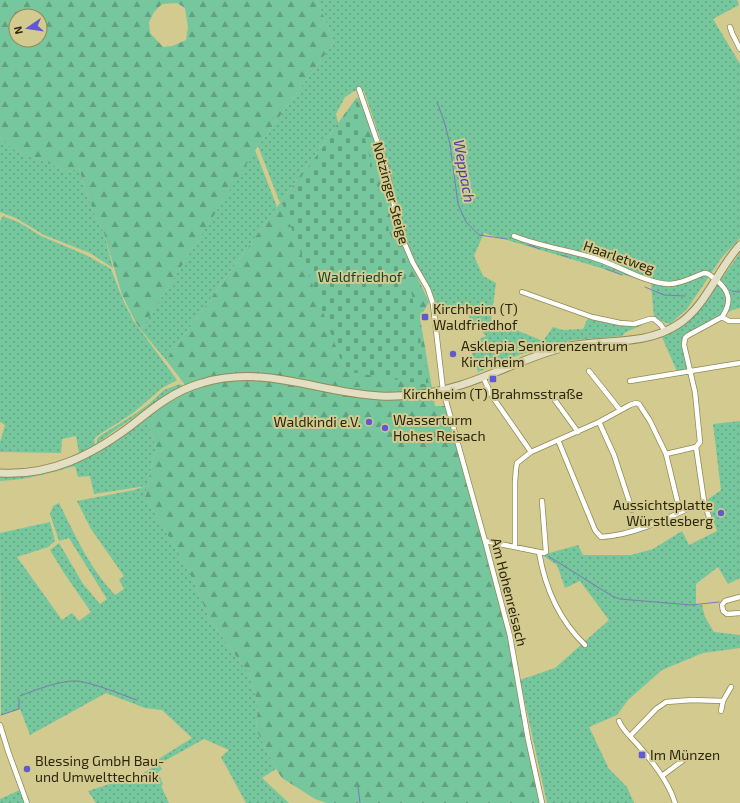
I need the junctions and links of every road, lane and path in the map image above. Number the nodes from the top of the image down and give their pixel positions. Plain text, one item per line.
1 (730, 27) dead end
2 (740, 49) edge
3 (359, 89) dead end
4 (514, 236) dead end
5 (740, 245) edge
6 (715, 280) junction
7 (522, 292) dead end
8 (722, 317) junction
9 (740, 322) edge
10 (665, 332) junction
11 (740, 363) edge
12 (589, 371) dead end
13 (691, 372) junction
14 (483, 377) junction
15 (630, 381) dead end
16 (443, 390) junction
17 (549, 392) dead end
18 (620, 410) junction
19 (599, 422) junction
20 (578, 432) junction
21 (558, 440) junction
22 (696, 447) junction
23 (530, 452) junction
24 (666, 454) junction
25 (0, 473) edge
26 (542, 501) dead end
27 (704, 501) junction
28 (632, 510) dead end
29 (680, 512) junction
30 (710, 520) dead end
31 (485, 541) junction
32 (515, 547) junction
33 (539, 552) junction
34 (740, 597) edge
35 (740, 613) edge
36 (585, 645) dead end
37 (730, 687) dead end
38 (723, 701) junction
39 (721, 711) dead end
40 (619, 721) dead end
41 (0, 725) edge
42 (630, 736) junction
43 (686, 758) dead end
44 (662, 776) junction
45 (27, 803) edge
46 (542, 803) edge
47 (675, 803) edge

1 - 2 street
3 - 16 street, Notzinger Steige
4 - 6 street, Haarletweg
5 - 6 main road
6 - 8 street
6 - 10 main road
7 - 10 street
8 - 9 street
8 - 13 street
10 - 14 main road
11 - 13 street
12 - 18 street
13 - 15 street
13 - 22 street
14 - 16 main road
14 - 23 street
16 - 25 main road
16 - 31 street, Am Hohenreisach
17 - 20 street
18 - 19 street
18 - 24 street
19 - 20 street
19 - 28 street
20 - 21 street
21 - 23 street
21 - 29 street
22 - 24 street
22 - 27 street
23 - 32 street
24 - 29 street
26 - 33 street
27 - 29 street
27 - 30 street
31 - 32 street
31 - 46 street, Am Hohenreisach
32 - 33 street
33 - 36 street
34 - 35 street
37 - 38 street
38 - 39 street
38 - 42 street
40 - 42 street
41 - 45 street
42 - 44 street
43 - 44 street
44 - 47 street

